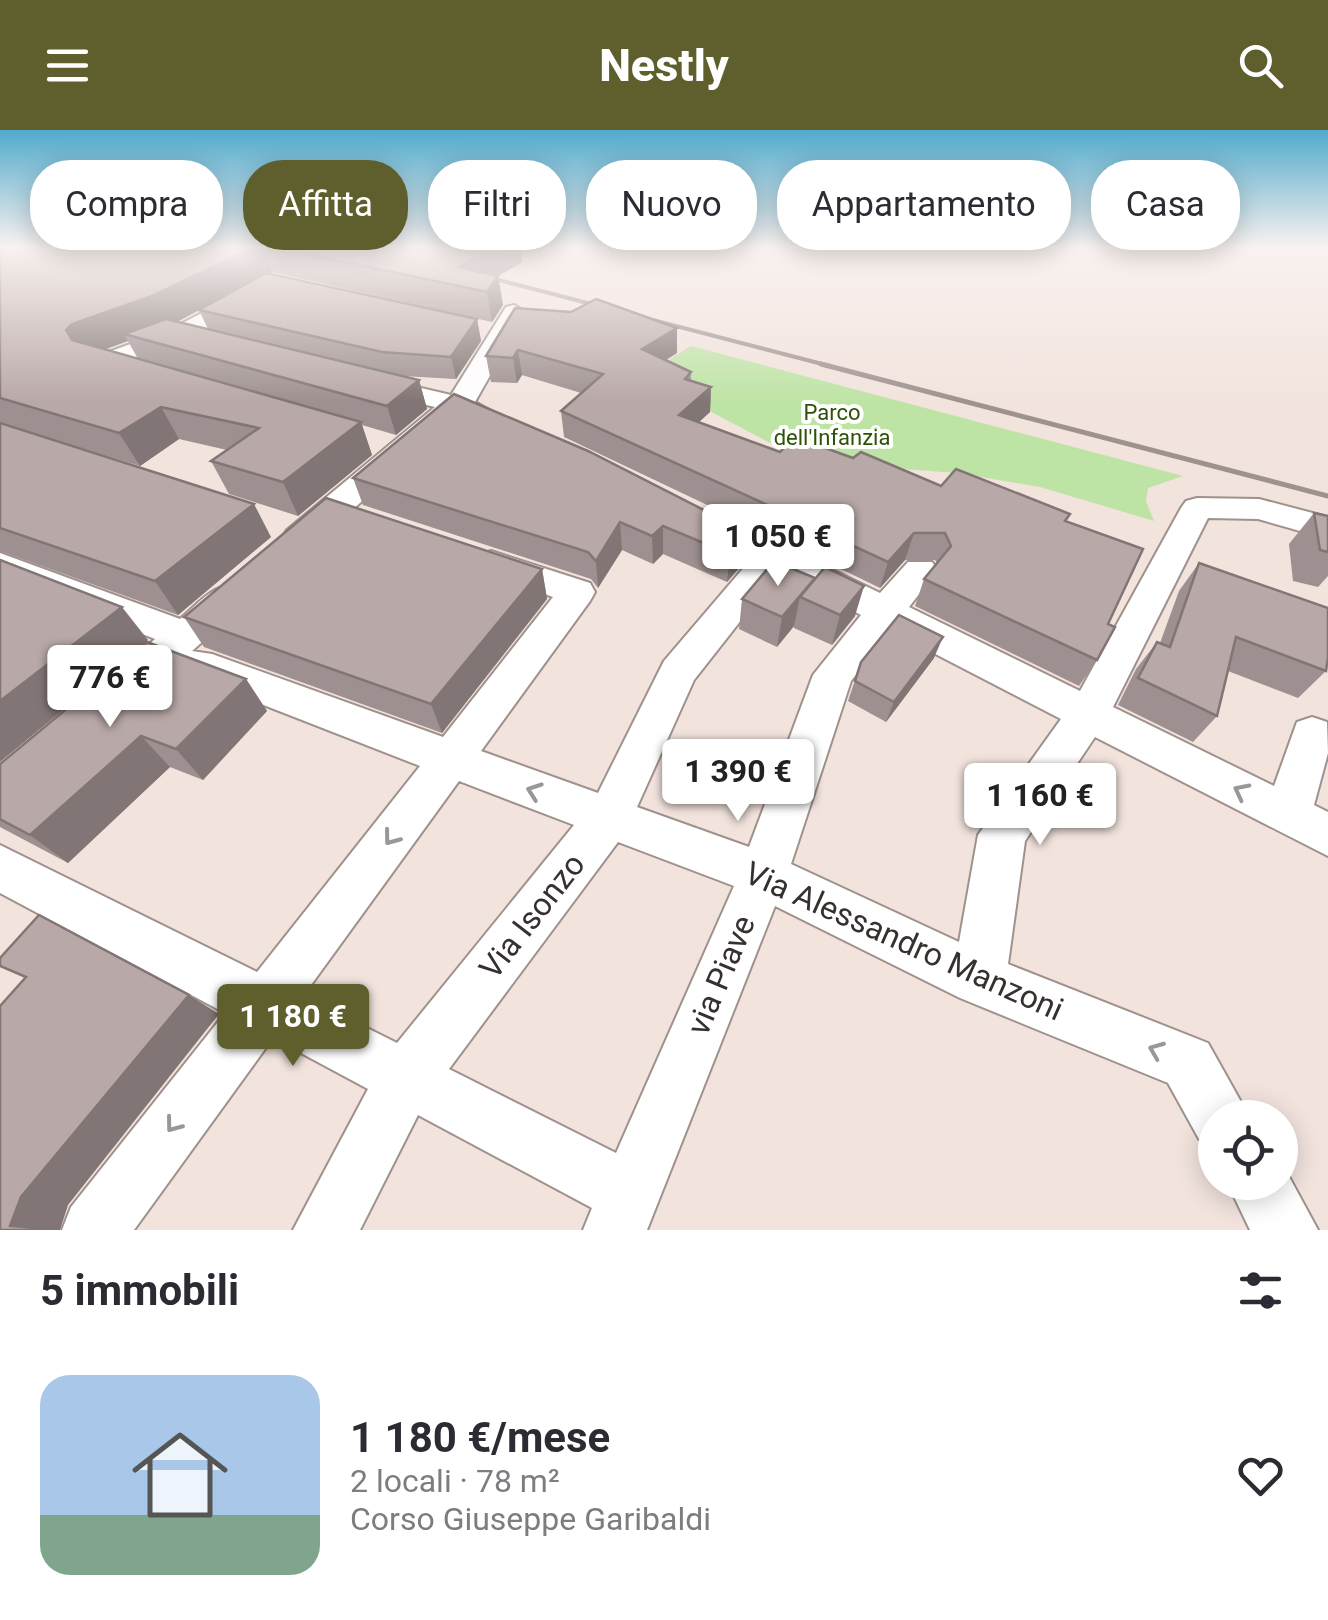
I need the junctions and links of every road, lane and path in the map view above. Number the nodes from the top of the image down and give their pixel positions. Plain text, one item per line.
1 (242, 299) edge
2 (498, 326) dead end
3 (178, 335) junction
4 (214, 345) edge
5 (139, 374) edge
6 (342, 378) edge
7 (456, 404) junction
8 (521, 433) edge
9 (365, 439) dead end
10 (402, 450) junction
11 (671, 504) edge
12 (266, 521) dead end
13 (318, 522) junction
14 (369, 523) edge
15 (1328, 528) edge
16 (464, 554) edge
17 (774, 555) junction
18 (0, 565) edge
19 (920, 570) dead end
20 (888, 612) junction
21 (176, 644) junction
22 (106, 704) edge
23 (1090, 712) junction
24 (1312, 734) dead end
25 (450, 760) junction
26 (1288, 814) junction
27 (609, 818) junction
28 (1328, 836) edge
29 (0, 868) edge
30 (763, 876) junction
31 (978, 979) junction
32 (262, 1005) junction
33 (406, 1078) junction
34 (1210, 1100) edge
35 (1268, 1200) edge
36 (621, 1211) edge
37 (94, 1230) edge
38 (325, 1230) edge
39 (1286, 1230) edge

1 - 3 street
2 - 7 street
3 - 4 street
3 - 5 street
6 - 7 street
7 - 8 street
7 - 10 street
9 - 10 street
10 - 13 street
11 - 17 street
12 - 13 street
13 - 14 street
13 - 21 street
15 - 23 street
16 - 25 street
17 - 20 street
17 - 27 street, Via Isonzo
18 - 21 street, Via Alessandro Manzoni
19 - 20 street, via Piave
20 - 23 street
20 - 30 street, via Piave
21 - 22 street
21 - 25 street, Via Alessandro Manzoni
26 -> 23 street
23 - 31 street
24 - 26 street
27 -> 25 street, Via Alessandro Manzoni
25 -> 32 street
26 - 28 street
27 - 30 street, Via Alessandro Manzoni
27 - 33 street, Via Isonzo
29 - 32 street
30 - 31 street, Via Alessandro Manzoni
30 - 36 street, via Piave
34 -> 31 street, Via Alessandro Manzoni
32 - 33 street
32 -> 37 street
33 - 36 street
33 - 38 street, Via Isonzo
35 - 39 street

